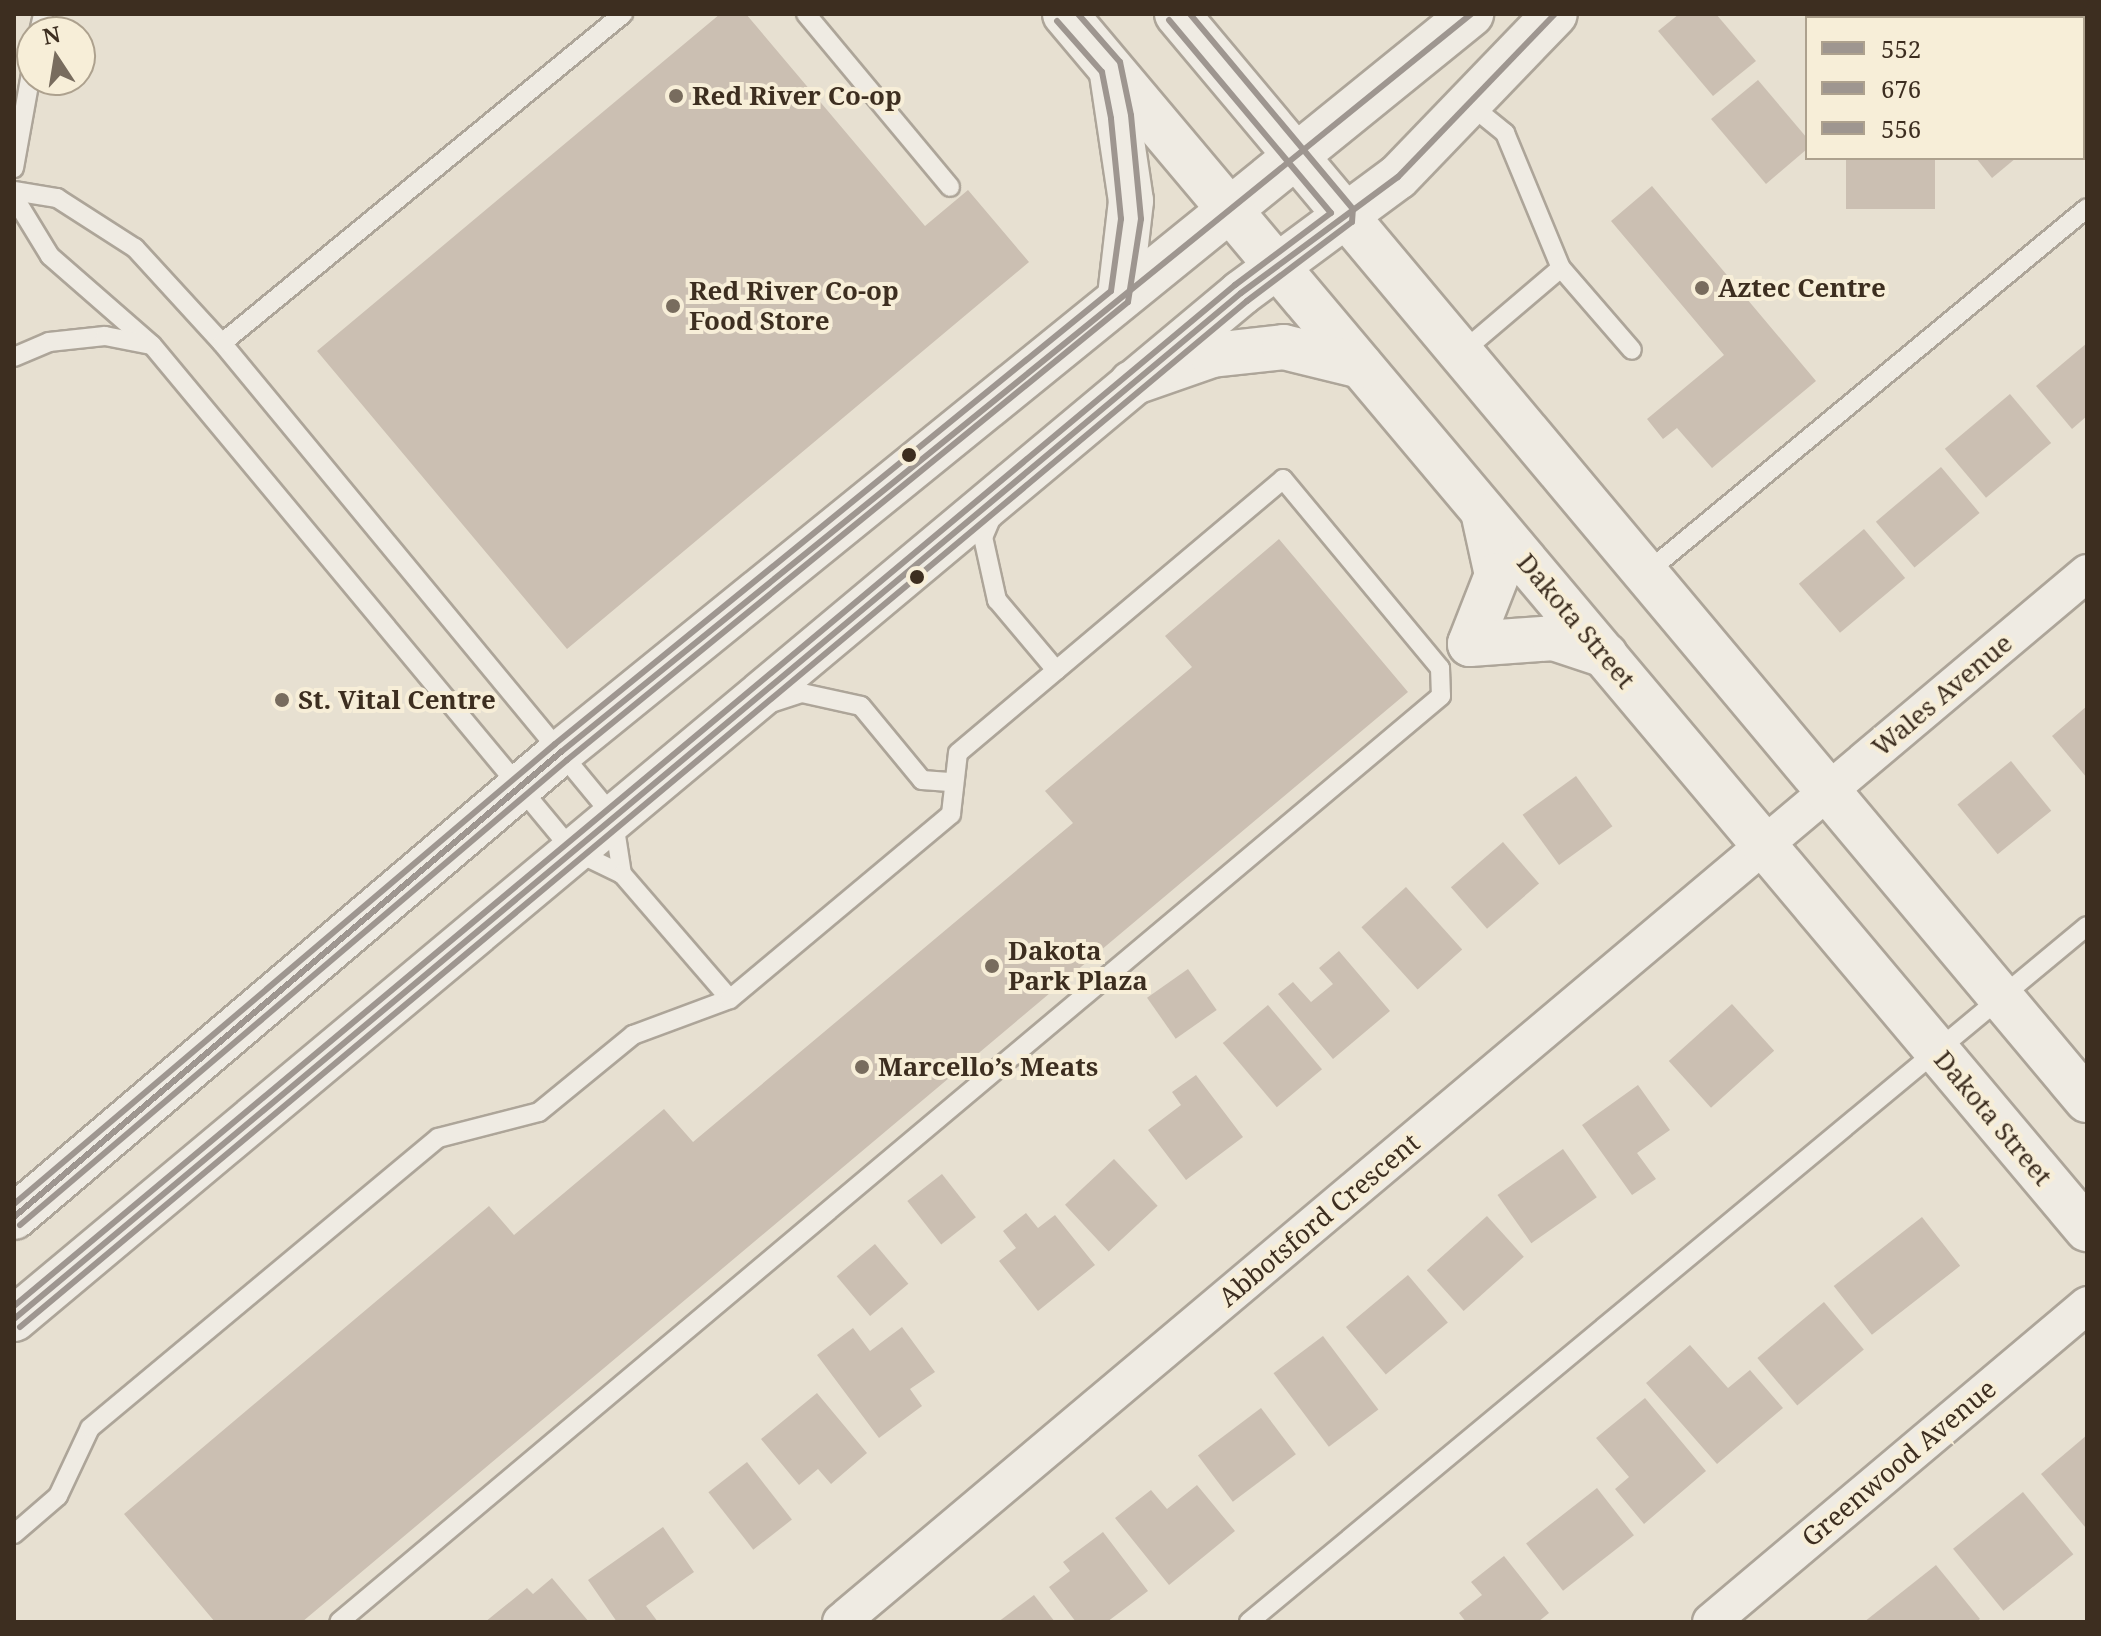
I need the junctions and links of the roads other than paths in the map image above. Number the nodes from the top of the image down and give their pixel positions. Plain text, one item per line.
1 (623, 14) edge
2 (806, 14) edge
3 (1065, 14) edge
4 (1177, 14) edge
5 (1555, 14) edge
6 (1460, 19) edge
7 (1111, 67) junction
8 (27, 96) edge
9 (1468, 103) junction
10 (1294, 156) junction
11 (14, 168) edge
12 (950, 187) dead end
13 (14, 194) edge
14 (1228, 207) junction
15 (2087, 208) edge
16 (1345, 215) junction
17 (1277, 265) junction
18 (1561, 268) junction
19 (1120, 296) junction
20 (222, 343) junction
21 (152, 345) junction
22 (1632, 350) dead end
23 (1461, 353) junction
24 (14, 357) edge
25 (1361, 366) junction
26 (1132, 383) junction
27 (1002, 491) junction
28 (1483, 510) junction
29 (1646, 573) junction
30 (2087, 573) edge
31 (1605, 655) junction
32 (1455, 656) junction
33 (1056, 670) junction
34 (738, 714) junction
35 (561, 752) junction
36 (953, 782) junction
37 (521, 786) junction
38 (613, 816) junction
39 (1796, 817) junction
40 (572, 850) junction
41 (622, 874) junction
42 (2087, 926) edge
43 (730, 999) junction
44 (2001, 999) junction
45 (1937, 1052) junction
46 (2087, 1100) edge
47 (14, 1217) edge
48 (2087, 1229) edge
49 (2087, 1305) edge
50 (14, 1319) edge
51 (14, 1534) edge
52 (339, 1622) edge
53 (841, 1622) edge
54 (1249, 1622) edge
55 (1711, 1622) edge

1 - 20 lane
2 - 12 lane
3 - 7 street, Dakota Street
4 - 10 street, Dakota Street
5 - 9 street
6 - 10 street
7 - 14 street, Dakota Street
7 - 19 street
8 - 11 lane
9 - 16 street
9 - 18 lane
10 - 14 street
10 - 16 street, Dakota Street
13 - 20 lane
13 - 21 lane
14 - 17 street, Dakota Street
14 - 19 street
15 - 29 lane
16 - 17 street
16 - 23 street, Dakota Street
17 - 25 street, Dakota Street
17 - 26 street
18 - 22 lane
18 - 23 lane
19 - 35 street
20 - 35 lane
21 - 24 lane
21 - 37 lane
23 - 29 street, Dakota Street
25 - 26 street
25 - 28 street, Dakota Street
26 - 27 street
27 - 33 lane
27 - 34 street
28 - 31 street, Dakota Street
28 - 32 street
29 - 39 street, Dakota Street
30 - 39 street, Wales Avenue
31 - 32 street
31 - 39 street, Dakota Street
32 - 33 lane
32 - 52 lane
33 - 36 lane
34 - 36 lane
34 - 38 street
35 - 37 street
35 - 38 lane
36 - 43 lane
37 - 40 lane
37 - 47 street
38 - 40 street
38 - 41 lane
39 - 44 street, Dakota Street
39 - 45 street, Dakota Street
39 - 53 street, Abbotsford Crescent
40 - 41 lane
40 - 50 street
41 - 43 lane
42 - 44 lane
43 - 51 lane
44 - 45 lane
44 - 46 street, Dakota Street
45 - 48 street, Dakota Street
45 - 54 lane
49 - 55 street, Greenwood Avenue

